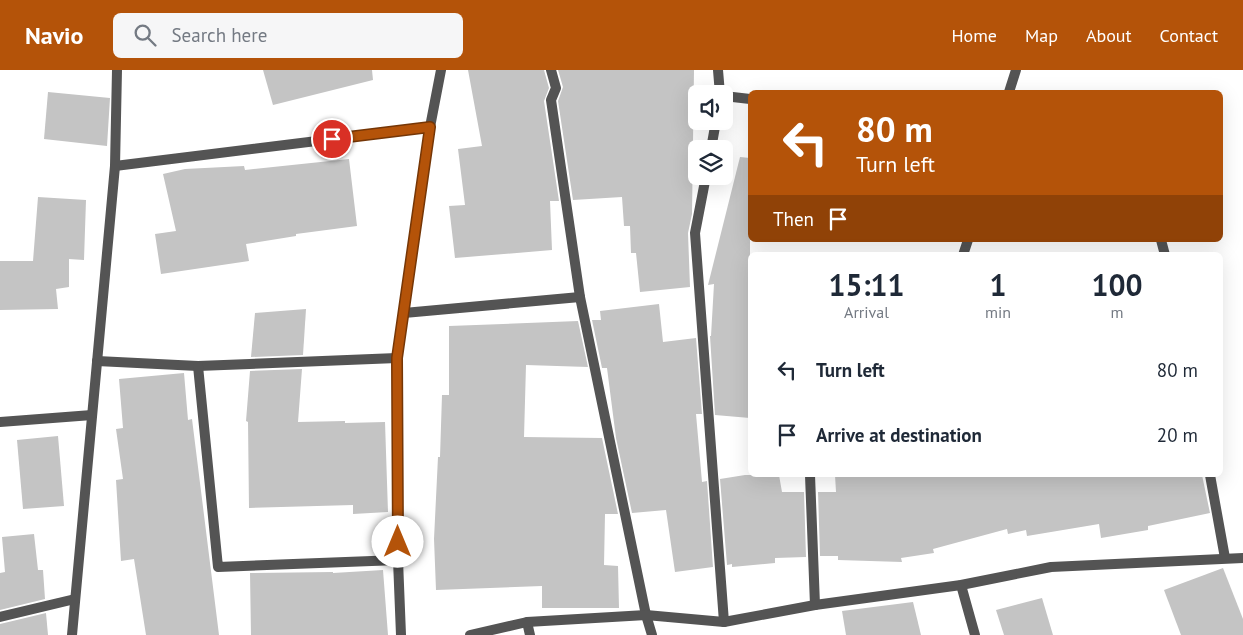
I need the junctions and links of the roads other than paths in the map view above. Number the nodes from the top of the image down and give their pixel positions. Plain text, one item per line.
1 (118, 70) edge
2 (441, 70) edge
3 (551, 70) edge
4 (718, 70) edge
5 (1016, 70) edge
6 (719, 85) edge
7 (1010, 90) edge
8 (733, 97) edge
9 (748, 99) edge
10 (430, 127) junction
11 (115, 166) junction
12 (704, 185) edge
13 (580, 297) junction
14 (404, 313) junction
15 (397, 358) junction
16 (97, 361) junction
17 (198, 366) junction
18 (92, 415) junction
19 (0, 422) edge
20 (810, 477) edge
21 (1210, 477) edge
22 (1225, 558) junction
23 (1243, 558) edge
24 (398, 560) junction
25 (961, 585) junction
26 (75, 600) junction
27 (815, 605) junction
28 (646, 615) junction
29 (0, 617) edge
30 (527, 622) junction
31 (724, 622) junction
32 (72, 635) edge
33 (401, 635) edge
34 (470, 635) edge
35 (530, 635) edge
36 (652, 635) edge
37 (976, 635) edge

1 - 11 street
2 - 10 street
3 - 13 street
4 - 6 street
5 - 7 street
8 - 9 street
10 - 11 street
10 - 14 street
11 - 16 street
12 - 31 street
13 - 14 street
13 - 28 street
14 - 15 street
15 - 17 street
15 - 24 street
16 - 17 street
16 - 18 street
17 - 24 street
18 - 19 street
18 - 26 street
20 - 27 street
21 - 22 street
22 - 23 street
22 - 25 street
24 - 33 street
25 - 27 street
25 - 37 street
26 - 29 street
26 - 32 street
27 - 31 street
28 - 30 street
28 - 31 street
28 - 36 street
30 - 34 street
30 - 35 street

